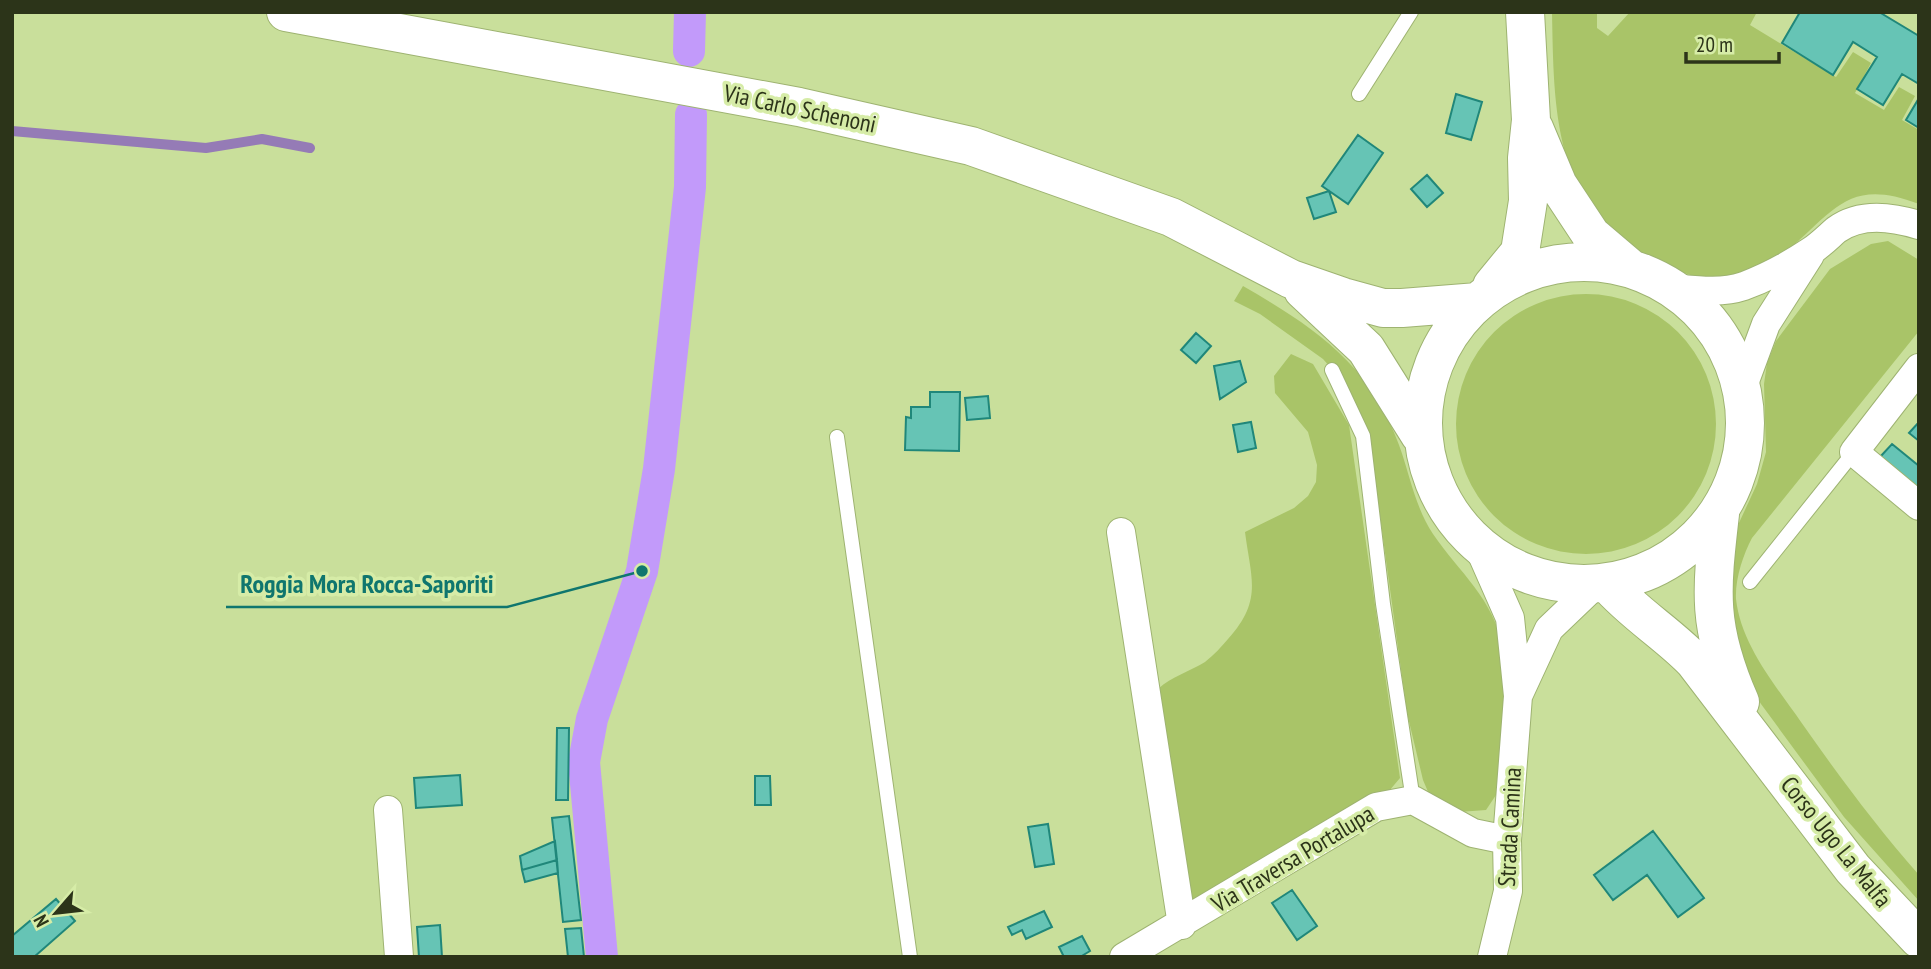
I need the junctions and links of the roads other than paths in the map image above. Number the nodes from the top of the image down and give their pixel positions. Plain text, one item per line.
1 (286, 12) edge
2 (1411, 12) edge
3 (1525, 12) edge
4 (1359, 94) dead end
5 (1531, 120) junction
6 (1919, 225) edge
7 (1814, 250) junction
8 (1633, 270) junction
9 (1291, 279) junction
10 (1670, 288) junction
11 (1481, 298) junction
12 (1919, 368) edge
13 (1332, 370) dead end
14 (1742, 389) junction
15 (1420, 435) junction
16 (837, 437) dead end
17 (1854, 452) junction
18 (1919, 506) edge
19 (1720, 514) junction
20 (1121, 532) dead end
21 (1477, 543) junction
22 (1750, 582) dead end
23 (1601, 584) junction
24 (1518, 696) junction
25 (1758, 742) junction
26 (1413, 800) junction
27 (388, 810) dead end
28 (1507, 840) junction
29 (1182, 925) junction
30 (1919, 939) edge
31 (398, 957) edge
32 (910, 957) edge
33 (1124, 957) edge
34 (1492, 957) edge

1 - 9 main road, Via Carlo Schenoni
2 - 4 lane
3 - 5 main road
5 - 8 main road
5 - 11 main road
6 - 7 street
7 - 10 street
7 - 14 street
8 - 10 main road
8 - 11 main road
9 - 11 main road
9 - 15 main road
10 - 14 main road
11 - 15 main road
12 - 17 street
13 - 26 lane
14 - 19 main road
15 - 21 main road
16 - 32 lane
17 - 18 street
17 - 22 lane
19 - 23 main road
19 - 25 main road, Corso Ugo La Malfa
20 - 29 street
21 - 23 main road
21 - 24 street
23 - 24 street
23 - 25 main road, Corso Ugo La Malfa
24 - 28 street, Strada Camina
25 - 30 main road, Corso Ugo La Malfa
26 - 28 street
26 - 29 street, Via Traversa Portalupa
27 - 31 street
28 - 34 street, Strada Camina
29 - 33 street, Via Traversa Portalupa

